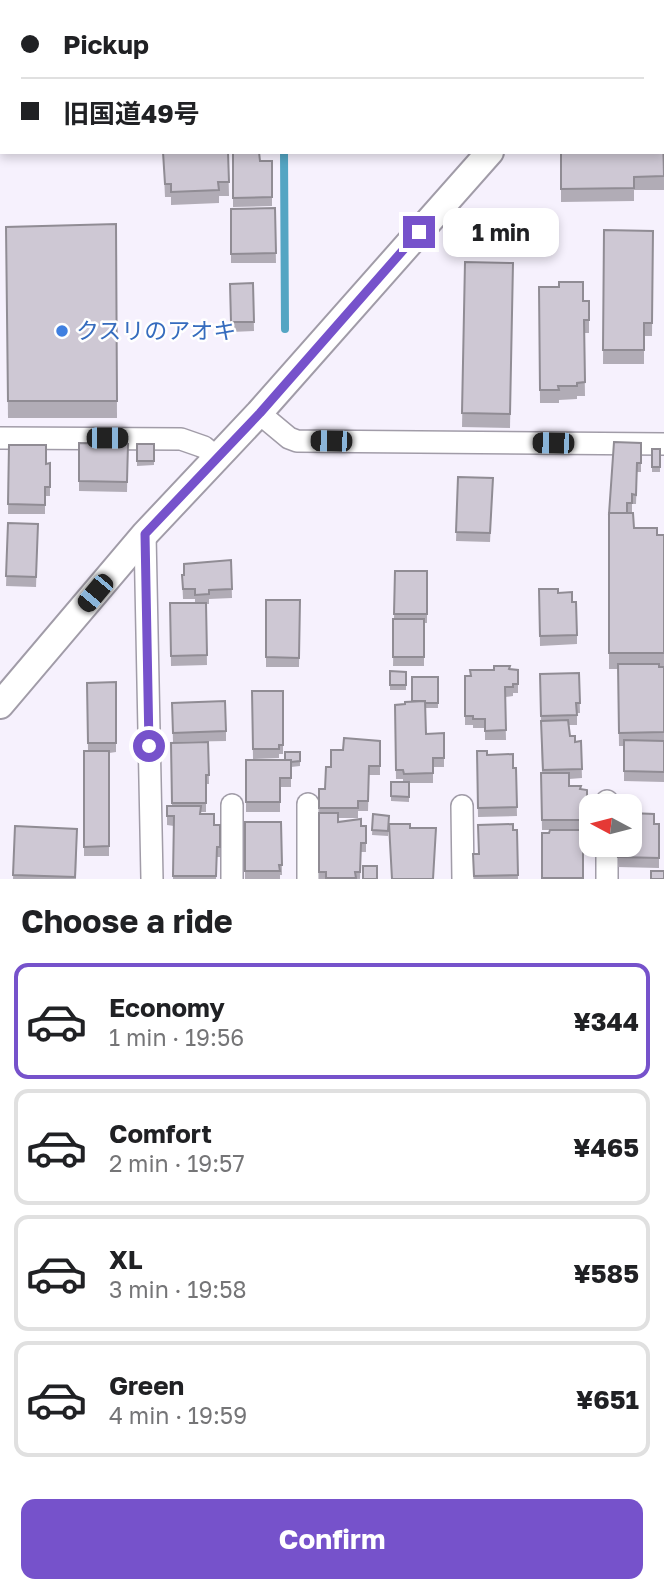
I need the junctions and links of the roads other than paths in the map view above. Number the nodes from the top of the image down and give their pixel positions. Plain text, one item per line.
1 (488, 154) edge
2 (260, 413) junction
3 (0, 438) edge
4 (664, 444) edge
5 (216, 457) junction
6 (145, 534) junction
7 (0, 705) edge
8 (308, 804) dead end
9 (232, 805) dead end
10 (462, 806) dead end
11 (607, 858) edge
12 (152, 879) edge
13 (232, 879) edge
14 (307, 879) edge
15 (463, 879) edge
16 (607, 879) edge

1 - 2 street
2 - 4 street
2 - 5 street
3 - 5 street
5 - 6 street
6 - 7 street
6 - 12 street
8 - 14 street
9 - 13 street
10 - 15 street
11 - 16 street

